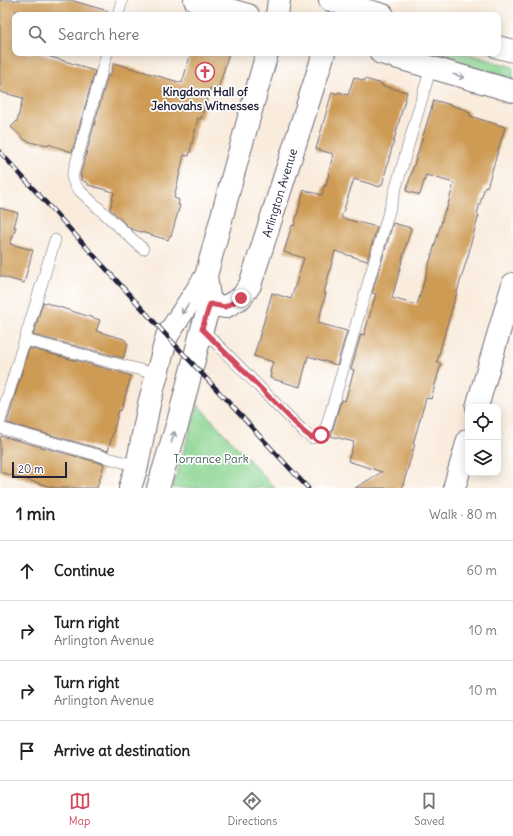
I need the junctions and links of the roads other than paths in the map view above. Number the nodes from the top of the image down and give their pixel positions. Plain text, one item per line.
1 (122, 0) edge
2 (195, 0) edge
3 (279, 0) edge
4 (330, 0) edge
5 (119, 12) edge
6 (237, 12) edge
7 (277, 12) edge
8 (372, 12) edge
9 (501, 48) edge
10 (513, 52) edge
11 (106, 56) edge
12 (267, 56) edge
13 (323, 56) edge
14 (392, 56) edge
15 (431, 67) junction
16 (513, 91) edge
17 (55, 240) dead end
18 (143, 249) dead end
19 (206, 276) junction
20 (513, 284) edge
21 (210, 304) junction
22 (202, 329) junction
23 (24, 340) junction
24 (156, 374) junction
25 (478, 404) edge
26 (0, 421) edge
27 (0, 428) edge
28 (465, 451) edge
29 (137, 466) junction
30 (455, 486) dead end
31 (130, 488) edge
32 (158, 488) edge

1 - 5 lane
2 - 6 main road
3 - 7 main road
4 - 8 main road
9 - 10 main road
11 - 18 lane
12 - 19 main road
13 - 21 main road, Arlington Avenue
14 - 15 main road
15 -> 16 main road
15 - 22 lane
17 - 23 lane
19 - 21 main road
19 -> 24 main road
20 - 25 main road
21 - 22 main road
32 -> 22 main road
23 - 24 lane
23 - 26 lane
24 - 29 main road
27 - 29 lane
28 - 30 main road
29 - 31 main road

